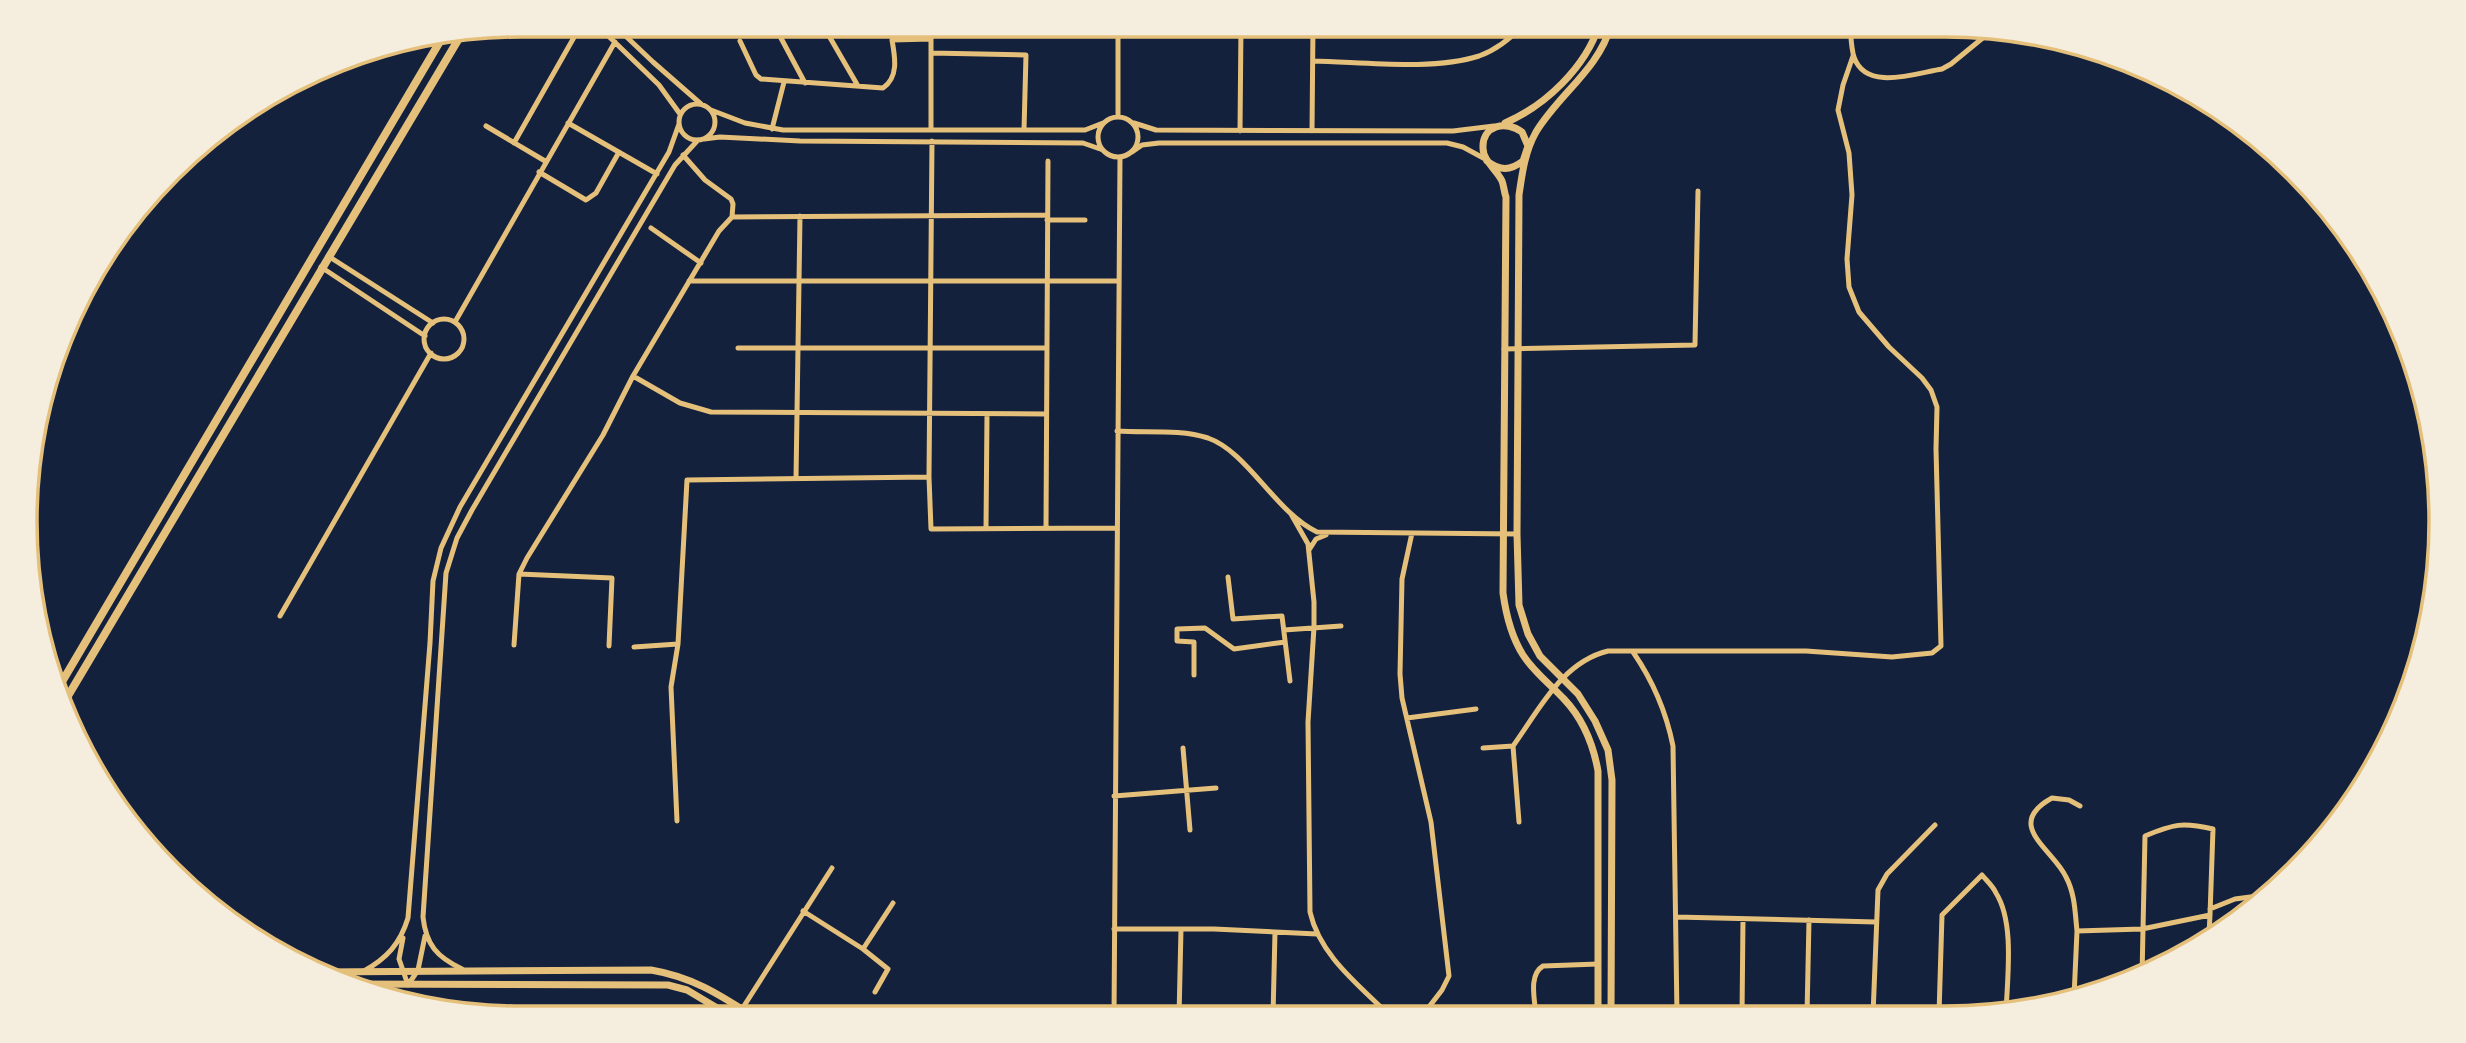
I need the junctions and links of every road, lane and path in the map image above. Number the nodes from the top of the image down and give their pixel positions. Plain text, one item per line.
1 (574, 37) edge
2 (610, 37) edge
3 (627, 37) edge
4 (781, 37) edge
5 (830, 37) edge
6 (1118, 37) edge
7 (1241, 37) edge
8 (1313, 37) edge
9 (1509, 37) edge
10 (1593, 37) edge
11 (1606, 37) edge
12 (1851, 37) edge
13 (931, 39) joint
14 (1982, 39) edge
15 (457, 41) edge
16 (740, 41) dead end
17 (615, 42) junction
18 (438, 44) edge
19 (931, 53) junction
20 (1853, 56) junction
21 (1313, 61) junction
22 (783, 82) junction
23 (805, 83) junction
24 (858, 86) junction
25 (701, 104) junction
26 (711, 110) junction
27 (680, 114) junction
28 (1118, 116) junction
29 (568, 122) junction
30 (1103, 123) junction
31 (1134, 123) junction
32 (679, 124) junction
33 (1500, 125) junction
34 (486, 126) dead end
35 (772, 129) junction
36 (931, 130) junction
37 (1024, 130) junction
38 (1240, 131) junction
39 (1312, 131) junction
40 (701, 140) junction
41 (932, 141) junction
42 (514, 143) junction
43 (1102, 150) junction
44 (620, 152) junction
45 (1132, 152) junction
46 (1526, 154) junction
47 (683, 155) junction
48 (1120, 158) junction
49 (1048, 161) dead end
50 (1488, 161) junction
51 (545, 162) junction
52 (539, 172) junction
53 (657, 174) junction
54 (1698, 191) dead end
55 (932, 215) junction
56 (800, 216) junction
57 (732, 217) junction
58 (1047, 218) junction
59 (1085, 220) dead end
60 (651, 228) dead end
61 (328, 256) junction
62 (701, 262) junction
63 (321, 267) junction
64 (931, 280) junction
65 (1047, 280) junction
66 (690, 281) junction
67 (1118, 281) junction
68 (799, 282) junction
69 (455, 322) junction
70 (433, 323) junction
71 (425, 335) junction
72 (738, 348) dead end
73 (798, 348) junction
74 (1047, 348) junction
75 (1517, 348) junction
76 (930, 349) junction
77 (1504, 349) junction
78 (431, 353) junction
79 (633, 376) junction
80 (797, 413) junction
81 (930, 414) junction
82 (987, 414) junction
83 (1046, 414) junction
84 (1117, 431) junction
85 (929, 477) junction
86 (796, 479) junction
87 (1291, 514) junction
88 (986, 528) junction
89 (1046, 528) junction
90 (1116, 528) junction
91 (1412, 533) junction
92 (1502, 533) junction
93 (1329, 534) junction
94 (1517, 534) junction
95 (1309, 550) junction
96 (519, 574) junction
97 (1228, 576) dead end
98 (280, 616) dead end
99 (1341, 626) dead end
100 (1314, 627) junction
101 (1284, 630) junction
102 (1285, 642) junction
103 (678, 644) junction
104 (514, 645) dead end
105 (609, 646) dead end
106 (634, 647) dead end
107 (1633, 652) junction
108 (1194, 675) dead end
109 (1562, 678) junction
110 (63, 680) edge
111 (1290, 681) dead end
112 (1554, 690) junction
113 (69, 694) edge
114 (1476, 709) dead end
115 (1407, 718) junction
116 (1513, 746) junction
117 (1183, 748) dead end
118 (1483, 748) dead end
119 (1216, 788) dead end
120 (1187, 791) junction
121 (1114, 796) junction
122 (2080, 806) dead end
123 (677, 821) dead end
124 (1519, 822) dead end
125 (1935, 825) dead end
126 (1191, 830) dead end
127 (832, 868) dead end
128 (2251, 897) edge
129 (892, 903) dead end
130 (803, 911) junction
131 (2210, 912) junction
132 (1676, 917) junction
133 (1743, 919) junction
134 (1809, 920) junction
135 (1876, 922) junction
136 (2210, 927) edge
137 (1114, 929) junction
138 (1181, 929) junction
139 (2142, 929) junction
140 (404, 931) junction
141 (2077, 931) junction
142 (1275, 932) junction
143 (425, 934) junction
144 (1317, 934) junction
145 (863, 949) junction
146 (1598, 964) junction
147 (2142, 964) edge
148 (402, 970) junction
149 (418, 970) junction
150 (462, 970) junction
151 (342, 971) edge
152 (364, 971) junction
153 (378, 985) edge
154 (408, 985) junction
155 (2074, 989) edge
156 (875, 992) dead end
157 (2006, 1002) edge
158 (714, 1006) edge
159 (737, 1006) edge
160 (744, 1006) edge
161 (1114, 1006) edge
162 (1179, 1006) edge
163 (1273, 1006) edge
164 (1380, 1006) edge
165 (1430, 1006) edge
166 (1536, 1006) edge
167 (1598, 1006) edge
168 (1611, 1006) edge
169 (1677, 1006) edge
170 (1742, 1006) edge
171 (1807, 1006) edge
172 (1873, 1006) edge
173 (1940, 1006) edge

1 - 42 street
2 - 17 street
3 - 25 street
4 - 23 street
5 - 24 street
6 - 28 street
7 - 38 street
8 - 21 street
9 - 21 street
10 - 33 street
11 - 46 street
12 - 20 street
13 - 19 street
13 - 24 street
14 - 20 street
15 - 61 main road
16 - 22 street
17 - 27 street
17 - 29 street
18 - 110 main road
19 - 36 street
19 - 37 street
20 - 107 street
21 - 39 street
22 - 23 street
22 - 35 street
23 - 24 street
25 - 26 street
25 - 27 street
26 - 35 street
26 - 40 street
27 - 32 street
28 - 30 street
28 - 31 street
29 - 44 street
29 - 51 street
30 - 37 street
30 - 43 street
31 - 38 street
31 - 45 street
32 - 40 street
32 - 53 street
33 - 39 street
33 - 46 street
33 - 50 street
34 - 42 street
35 - 36 street
36 - 37 street
38 - 39 street
40 - 41 street
40 - 47 street
41 - 43 street
41 - 55 street
42 - 51 street
43 - 48 street
44 - 52 street
44 - 53 street
45 - 48 street
45 - 50 street
46 - 50 street
46 - 75 street
47 - 57 street
47 - 143 street
48 - 67 street
49 - 58 street
50 - 77 street
51 - 52 street
52 - 69 street
53 - 140 street
54 - 75 street
55 - 56 street
55 - 58 street
55 - 64 street
56 - 57 street
56 - 68 street
57 - 62 street
58 - 59 street
58 - 65 street
60 - 62 street
61 - 63 main road
61 - 70 street
62 - 66 street
63 - 71 street
63 - 113 main road
64 - 65 street
64 - 68 street
64 - 76 street
65 - 67 street
65 - 74 street
66 - 68 street
66 - 79 street
67 - 84 street
68 - 73 street
69 - 70 street
69 - 78 street
70 - 71 street
71 - 78 street
72 - 73 street
73 - 76 street
73 - 80 street
74 - 76 street
74 - 83 street
75 - 77 street
75 - 94 street
76 - 81 street
77 - 92 street
78 - 98 street
79 - 80 street
79 - 96 street
80 - 81 street
80 - 86 street
81 - 82 street
81 - 85 street
82 - 83 street
82 - 88 street
83 - 89 street
84 - 87 street
84 - 90 street
85 - 86 street
85 - 88 street
86 - 103 street
87 - 93 street
87 - 95 street
88 - 89 street
89 - 90 street
90 - 121 street
91 - 92 street
91 - 93 street
91 - 115 street
92 - 94 street
92 - 112 street
93 - 95 street
94 - 109 street
95 - 100 street
96 - 104 street
96 - 105 street
97 - 101 street
99 - 100 street
100 - 101 street
100 - 144 street
101 - 102 street
102 - 108 street
102 - 111 street
103 - 106 street
103 - 123 street
107 - 109 street
107 - 132 street
109 - 112 street
109 - 168 street
112 - 116 street
112 - 146 street
114 - 115 street
115 - 165 street
116 - 118 street
116 - 124 street
117 - 120 street
119 - 120 street
120 - 121 street
120 - 126 street
121 - 137 street
122 - 141 street
125 - 135 street
127 - 130 street
128 - 131 street
129 - 145 street
130 - 145 street
130 - 160 street
131 - 136 street
131 - 139 street
131 - 139 street
132 - 133 street
132 - 169 street
133 - 134 street
133 - 170 street
134 - 135 street
134 - 171 street
135 - 172 street
137 - 138 street
137 - 161 street
138 - 142 street
138 - 162 street
139 - 141 street
139 - 147 street
140 - 148 street
140 - 152 street
141 - 155 street
142 - 144 street
142 - 163 street
143 - 149 street
143 - 150 street
144 - 164 street
145 - 156 street
146 - 166 street
146 - 167 street
148 - 149 street
148 - 152 street
148 - 154 street
149 - 150 street
149 - 154 street
150 - 159 street
151 - 152 street
153 - 154 street
154 - 158 street
157 - 173 street

